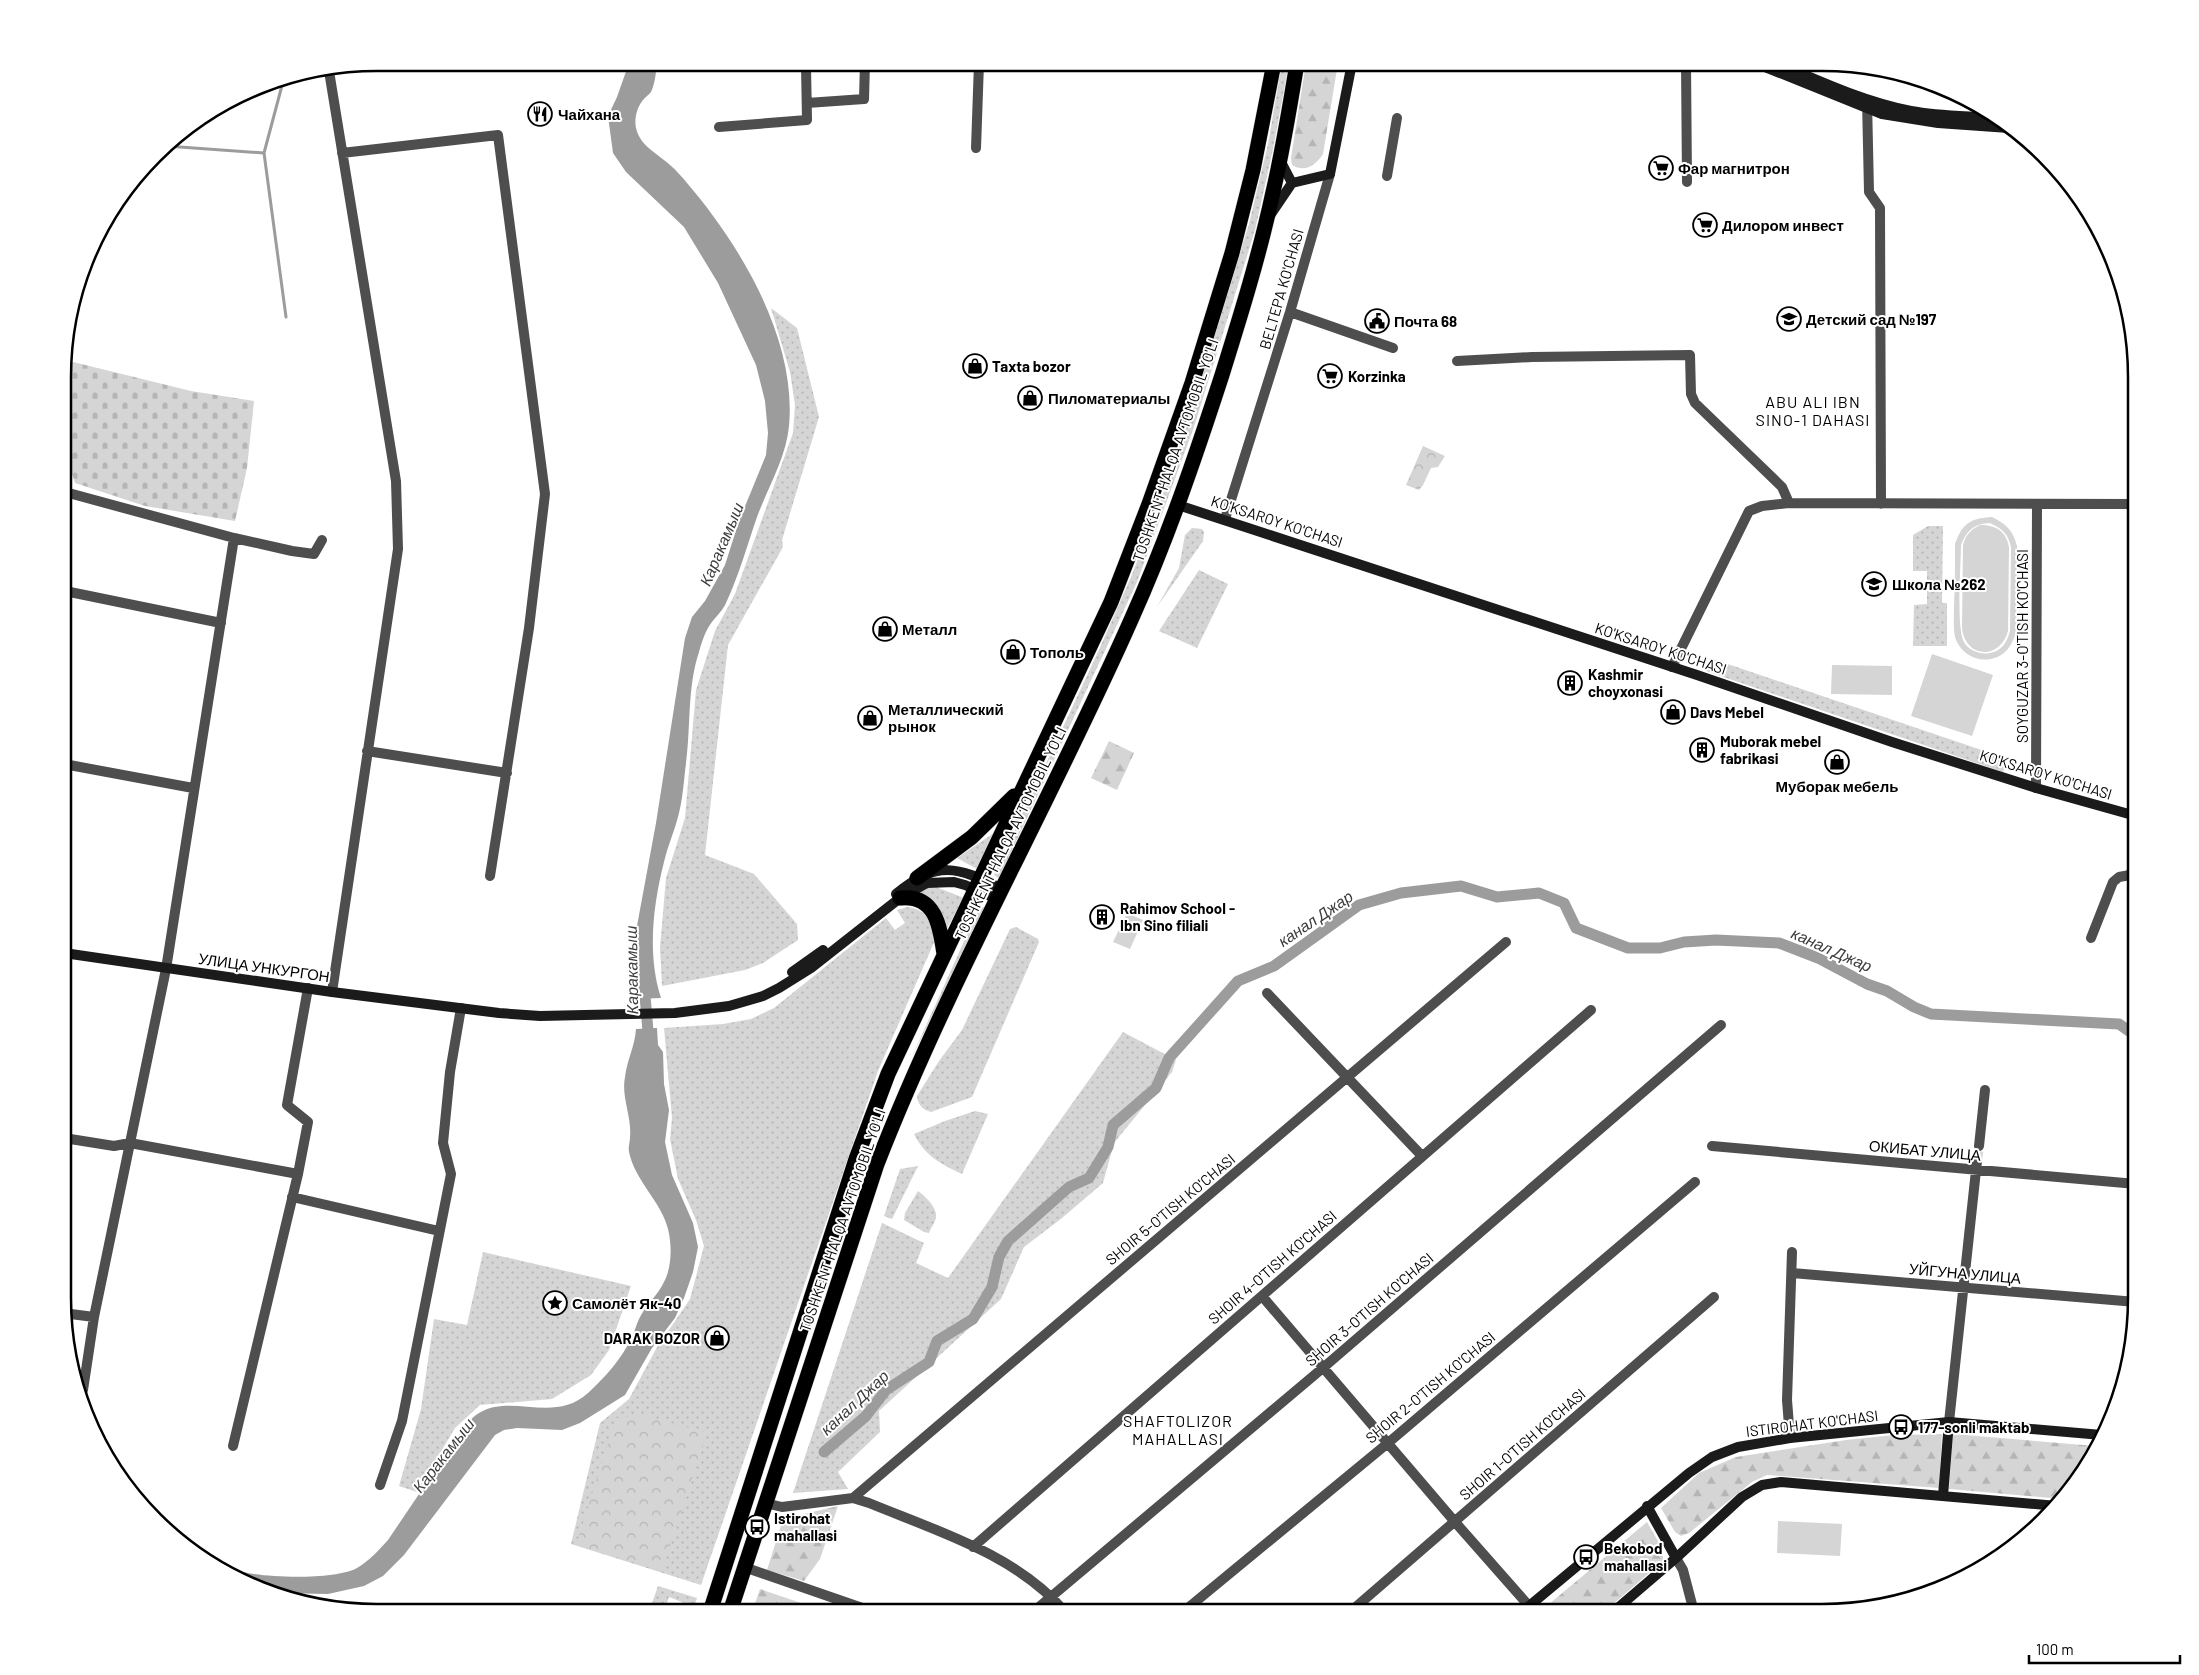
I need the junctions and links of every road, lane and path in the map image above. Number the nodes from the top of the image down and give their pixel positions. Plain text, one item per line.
1 (806, 71) edge
2 (865, 71) edge
3 (979, 71) edge
4 (1272, 71) edge
5 (1296, 71) edge
6 (1350, 71) edge
7 (1686, 71) edge
8 (1777, 71) edge
9 (1795, 71) edge
10 (330, 75) edge
11 (807, 103) junction
12 (1867, 104) junction
13 (1983, 117) edge
14 (1397, 118) dead end
15 (719, 127) dead end
16 (1998, 127) edge
17 (976, 148) dead end
18 (342, 153) junction
19 (1280, 160) junction
20 (1330, 174) junction
21 (1387, 176) dead end
22 (1687, 182) dead end
23 (1292, 183) junction
24 (1266, 221) junction
25 (1290, 312) junction
26 (1393, 348) dead end
27 (1457, 361) dead end
28 (71, 494) edge
29 (1789, 504) junction
30 (1881, 504) junction
31 (2037, 504) junction
32 (2128, 504) edge
33 (1178, 505) junction
34 (1226, 519) junction
35 (234, 538) junction
36 (322, 540) dead end
37 (71, 592) edge
38 (221, 622) junction
39 (1672, 667) junction
40 (367, 751) junction
41 (71, 765) edge
42 (507, 773) junction
43 (1025, 783) junction
44 (193, 788) junction
45 (2036, 788) junction
46 (2128, 814) edge
47 (490, 876) dead end
48 (2128, 876) edge
49 (917, 878) junction
50 (977, 884) junction
51 (999, 894) junction
52 (900, 898) junction
53 (2091, 938) dead end
54 (1506, 942) dead end
55 (71, 954) edge
56 (944, 954) junction
57 (166, 969) junction
58 (308, 988) junction
59 (332, 992) junction
60 (1267, 993) dead end
61 (461, 1008) junction
62 (675, 1010) junction
63 (1591, 1010) dead end
64 (1721, 1025) dead end
65 (888, 1074) junction
66 (1347, 1078) junction
67 (910, 1082) junction
68 (1985, 1090) dead end
69 (71, 1139) edge
70 (130, 1142) junction
71 (1712, 1146) dead end
72 (1978, 1146) tunnel mouth
73 (1422, 1156) junction
74 (1976, 1165) junction
75 (298, 1174) junction
76 (1695, 1182) dead end
77 (2128, 1183) edge
78 (292, 1197) junction
79 (439, 1231) junction
80 (1792, 1252) dead end
81 (1792, 1273) junction
82 (1963, 1287) junction
83 (1262, 1296) junction
84 (1714, 1297) dead end
85 (2128, 1301) edge
86 (72, 1314) edge
87 (94, 1317) junction
88 (1324, 1367) junction
89 (83, 1381) edge
90 (1948, 1422) junction
91 (2095, 1434) edge
92 (1790, 1438) junction
93 (1388, 1442) junction
94 (233, 1446) dead end
95 (380, 1485) dead end
96 (1943, 1496) junction
97 (853, 1498) junction
98 (765, 1503) junction
99 (2046, 1505) edge
100 (1647, 1506) junction
101 (1455, 1522) junction
102 (973, 1547) junction
103 (1676, 1558) junction
104 (744, 1568) junction
105 (1052, 1596) junction
106 (713, 1604) edge
107 (733, 1604) edge
108 (843, 1604) edge
109 (1042, 1604) edge
110 (1058, 1604) edge
111 (1193, 1604) edge
112 (1359, 1604) edge
113 (1524, 1604) edge
114 (1536, 1604) edge
115 (1622, 1604) edge
116 (1692, 1604) edge

1 - 11 street
2 - 11 street
3 - 17 street
4 - 43 highway, TOSHKENT HALQA AVTOMOBIL YO'LI
5 - 19 highway, TOSHKENT HALQA AVTOMOBIL YO'LI
6 - 20 main road, BELTEPA KO'CHASI
7 - 22 street
8 - 12 main road
9 - 12 main road
10 - 18 street
11 - 15 street
12 - 13 main road
12 - 16 main road
12 - 30 street
14 - 21 street
18 - 40 street
18 - 42 street
19 - 23 main road
19 - 24 highway, TOSHKENT HALQA AVTOMOBIL YO'LI
20 - 23 main road
20 - 25 street, BELTEPA KO'CHASI
23 - 24 main road
24 - 33 highway, TOSHKENT HALQA AVTOMOBIL YO'LI
25 - 26 street
25 - 34 street, BELTEPA KO'CHASI
27 - 29 street
28 - 35 street
29 - 30 street
29 - 39 street
30 - 31 street
31 - 32 street
31 - 45 street, SOYGUZAR 3-O'TISH KO'CHASI
33 - 34 main road, KO'KSAROY KO'CHASI
33 - 51 highway, TOSHKENT HALQA AVTOMOBIL YO'LI
34 - 39 main road, KO'KSAROY KO'CHASI
35 - 36 street
35 - 38 street
37 - 38 street
38 - 44 street
39 - 45 main road, KO'KSAROY KO'CHASI
40 - 42 street
40 - 59 street
41 - 44 street
42 - 47 street
43 - 49 highway
43 - 50 highway, TOSHKENT HALQA AVTOMOBIL YO'LI
44 - 57 street
45 - 46 main road, KO'KSAROY KO'CHASI
48 - 53 street
49 - 50 main road
49 - 62 main road
50 - 51 main road
50 - 52 main road
50 - 56 highway, TOSHKENT HALQA AVTOMOBIL YO'LI
51 - 67 highway, TOSHKENT HALQA AVTOMOBIL YO'LI
52 - 56 highway
52 - 62 main road
54 - 66 street, SHOIR 5-O'TISH KO'CHASI
55 - 57 main road, УЛИЦА УНКУРГОН
56 - 65 highway, TOSHKENT HALQA AVTOMOBIL YO'LI
57 - 58 main road, УЛИЦА УНКУРГОН
57 - 70 street
58 - 59 main road, УЛИЦА УНКУРГОН
58 - 75 street
59 - 61 main road, УЛИЦА УНКУРГОН
60 - 66 street
61 - 62 main road, УЛИЦА УНКУРГОН
61 - 79 street
63 - 73 street, SHOIR 4-O'TISH KO'CHASI
64 - 88 street, SHOIR 3-O'TISH KO'CHASI
65 - 67 highway
65 - 106 highway, TOSHKENT HALQA AVTOMOBIL YO'LI
66 - 73 street
66 - 97 street, SHOIR 5-O'TISH KO'CHASI
67 - 98 highway, TOSHKENT HALQA AVTOMOBIL YO'LI
68 - 72 street
69 - 70 street
70 - 75 street
70 - 87 street
71 - 74 street, ОКИБАТ УЛИЦА
73 - 83 street, SHOIR 4-O'TISH KO'CHASI
74 - 77 street, ОКИБАТ УЛИЦА
74 - 82 street
75 - 78 street
76 - 93 street, SHOIR 2-O'TISH KO'CHASI
78 - 79 street
78 - 94 street
79 - 95 street
80 - 81 street
81 - 82 street, УЙГУНА УЛИЦА
81 - 92 street
82 - 85 street, УЙГУНА УЛИЦА
82 - 90 street
83 - 88 street
83 - 102 street, SHOIR 4-O'TISH KO'CHASI
84 - 101 street, SHOIR 1-O'TISH KO'CHASI
86 - 87 street
87 - 89 street
88 - 93 street
88 - 105 street, SHOIR 3-O'TISH KO'CHASI
90 - 91 main road, ISTIROHAT KO'CHASI
90 - 92 main road, ISTIROHAT KO'CHASI
90 - 96 main road
92 - 100 main road, ISTIROHAT KO'CHASI
93 - 101 street
93 - 111 street, SHOIR 2-O'TISH KO'CHASI
96 - 99 main road
96 - 103 main road
97 - 98 street
97 - 102 street
98 - 104 highway, TOSHKENT HALQA AVTOMOBIL YO'LI
100 - 103 main road
100 - 114 main road, ISTIROHAT KO'CHASI
101 - 112 street, SHOIR 1-O'TISH KO'CHASI
101 - 113 street
102 - 105 street
103 - 115 main road
103 - 116 street
104 - 107 highway, TOSHKENT HALQA AVTOMOBIL YO'LI
104 - 108 street
105 - 109 street, SHOIR 3-O'TISH KO'CHASI
105 - 110 street

